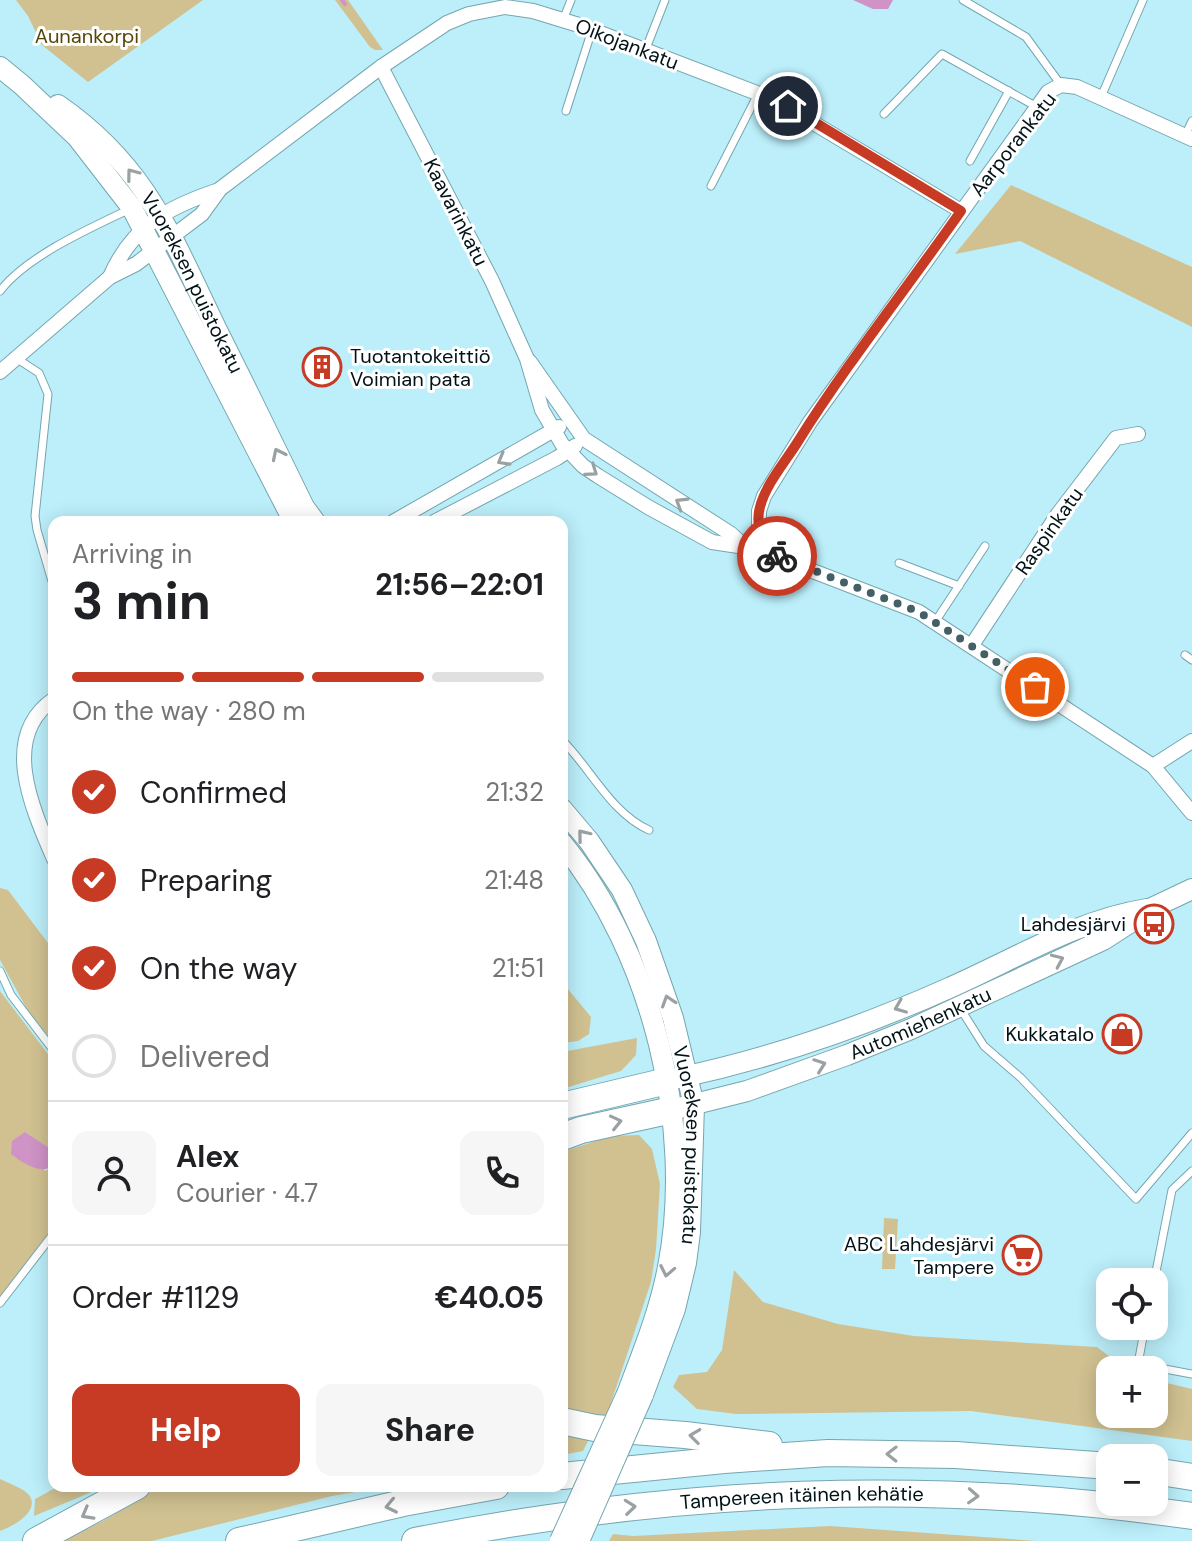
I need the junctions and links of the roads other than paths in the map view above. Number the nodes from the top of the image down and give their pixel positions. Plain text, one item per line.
1 (571, 0) edge
2 (665, 0) edge
3 (963, 0) edge
4 (1143, 0) edge
5 (491, 3) edge
6 (563, 20) junction
7 (592, 30) junction
8 (645, 51) junction
9 (0, 67) edge
10 (381, 67) junction
11 (22, 85) junction
12 (1064, 85) junction
13 (1009, 91) junction
14 (758, 94) junction
15 (1101, 97) junction
16 (1037, 107) junction
17 (566, 111) dead end
18 (884, 114) dead end
19 (1192, 121) edge
20 (1188, 137) edge
21 (970, 161) dead end
22 (711, 186) dead end
23 (220, 189) junction
24 (132, 208) junction
25 (961, 211) junction
26 (161, 215) junction
27 (143, 227) junction
28 (171, 236) junction
29 (155, 249) junction
30 (110, 277) junction
31 (0, 291) edge
32 (16, 358) junction
33 (527, 359) junction
34 (0, 372) edge
35 (570, 421) junction
36 (552, 431) junction
37 (1138, 434) dead end
38 (584, 439) junction
39 (568, 451) junction
40 (291, 516) edge
41 (311, 516) edge
42 (406, 516) edge
43 (445, 516) edge
44 (985, 546) dead end
45 (745, 547) junction
46 (779, 558) junction
47 (899, 563) dead end
48 (48, 568) edge
49 (959, 586) junction
50 (935, 622) junction
51 (972, 645) junction
52 (48, 703) edge
53 (1192, 741) edge
54 (568, 746) edge
55 (1153, 766) junction
56 (1192, 813) edge
57 (568, 817) edge
58 (649, 830) dead end
59 (48, 845) edge
60 (568, 851) edge
61 (1192, 889) edge
62 (1154, 907) junction
63 (0, 971) edge
64 (948, 988) junction
65 (959, 1007) junction
66 (48, 1043) edge
67 (678, 1078) junction
68 (568, 1105) edge
69 (683, 1108) junction
70 (1192, 1133) edge
71 (568, 1135) edge
72 (1192, 1171) edge
73 (48, 1241) edge
74 (1157, 1268) edge
75 (0, 1303) edge
76 (1142, 1340) edge
77 (1192, 1374) edge
78 (635, 1394) junction
79 (568, 1422) edge
80 (828, 1453) junction
81 (1096, 1465) edge
82 (1168, 1473) edge
83 (568, 1475) edge
84 (1192, 1477) edge
85 (126, 1492) edge
86 (463, 1492) edge
87 (1192, 1516) edge
88 (497, 1525) junction
89 (36, 1541) edge
90 (239, 1541) edge
91 (415, 1541) edge
92 (451, 1541) edge
93 (560, 1541) edge
94 (579, 1541) edge

1 - 6 lane
2 - 8 lane
3 - 12 lane
4 - 15 lane
5 - 6 street, Oikojankatu
5 - 10 street, Oikojankatu
6 - 7 street, Oikojankatu
7 - 8 street, Oikojankatu
7 - 17 lane
8 - 14 street, Oikojankatu
9 - 11 main road, Vuoreksen puistokatu
10 - 23 street, Oikojankatu
10 - 33 street, Kaavarinkatu
11 - 24 main road, Vuoreksen puistokatu
26 -> 11 main road, Vuoreksen puistokatu
12 - 15 street
12 - 16 street, Aarporankatu
13 - 16 lane
13 - 18 lane
13 - 21 lane
14 - 22 lane
14 - 25 street, Oikojankatu
15 - 20 street
16 - 25 street, Aarporankatu
19 - 20 lane
23 - 26 street, Oikojankatu
23 - 28 street, Oikojankatu
24 - 27 main road, Vuoreksen puistokatu
24 - 31 lane
25 - 46 street, Aarporankatu
26 - 27 street, Oikojankatu
26 - 28 main road, Vuoreksen puistokatu
27 - 29 main road, Vuoreksen puistokatu
27 - 30 street, Oikojankatu
28 - 29 street, Oikojankatu
41 -> 28 main road, Vuoreksen puistokatu
29 - 30 street, Oikojankatu
29 - 40 main road, Vuoreksen puistokatu
30 - 32 street
32 - 34 street
32 - 48 lane
33 - 35 street, Kaavarinkatu
33 - 36 street, Kaavarinkatu
35 - 36 street
35 - 38 street, Kaavarinkatu
36 - 39 street, Kaavarinkatu
36 -> 42 street
37 - 51 street, Raspinkatu
38 - 39 street
45 -> 38 street, Kaavarinkatu
39 - 43 street
39 -> 45 street, Kaavarinkatu
44 - 49 lane
45 - 46 street, Kaavarinkatu
46 - 50 street
47 - 49 lane
49 - 50 lane
50 - 51 street
51 - 55 street
52 - 59 street
53 - 55 street
54 - 58 lane
55 - 56 street
67 -> 57 main road, Vuoreksen puistokatu
60 - 67 main road, Vuoreksen puistokatu
61 - 62 main road, Automiehenkatu
62 - 64 main road, Automiehenkatu
65 -> 62 main road, Automiehenkatu
63 - 66 lane
64 - 65 lane
64 -> 67 main road, Automiehenkatu
69 -> 65 main road, Automiehenkatu
65 - 70 lane
67 - 68 highway
67 - 69 main road, Vuoreksen puistokatu
71 -> 69 highway
69 - 78 main road, Vuoreksen puistokatu
72 - 74 lane
73 - 75 lane
76 - 77 lane
78 - 93 main road, Vuoreksen puistokatu, bridge
78 - 94 main road, Vuoreksen puistokatu, bridge
80 -> 79 highway
81 -> 80 highway, Tampereen itäinen kehätie
80 - 83 highway, Tampereen itäinen kehätie
82 - 84 highway
85 -> 89 highway
86 -> 90 highway
88 -> 87 highway, Tampereen itäinen kehätie
88 - 91 highway, Tampereen itäinen kehätie
88 - 92 highway

